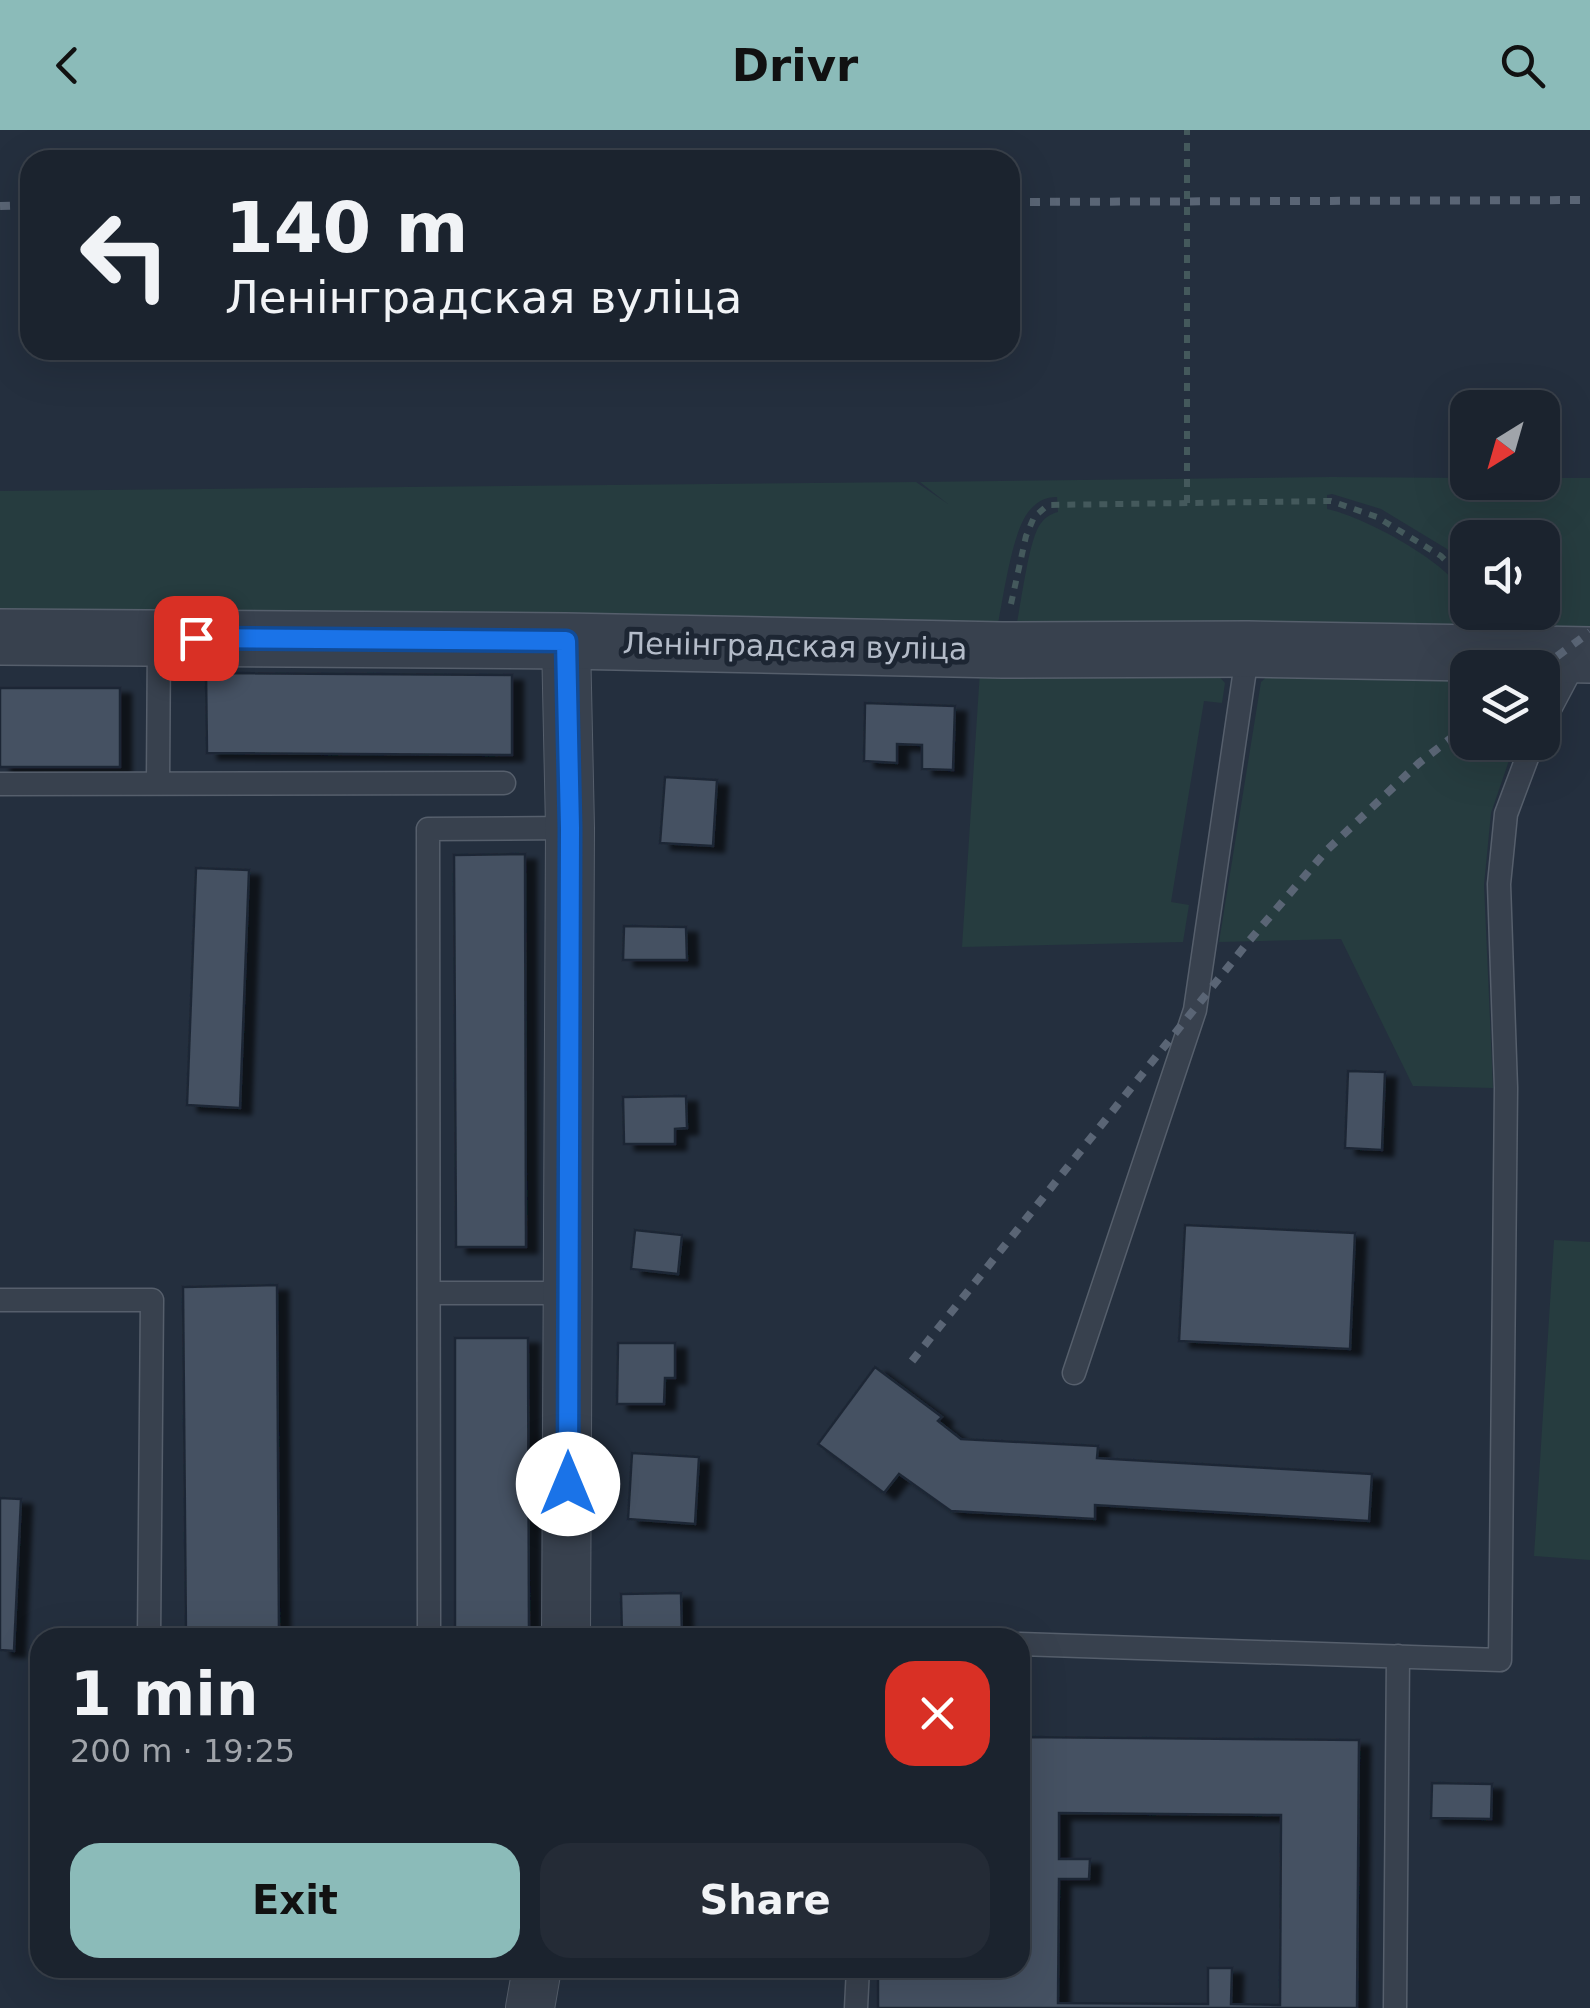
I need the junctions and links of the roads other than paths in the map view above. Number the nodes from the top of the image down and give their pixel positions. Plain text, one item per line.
1 (0, 637) edge
2 (159, 638) junction
3 (566, 641) junction
4 (1248, 649) junction
5 (1584, 655) edge
6 (1560, 694) edge
7 (1526, 760) edge
8 (158, 783) junction
9 (504, 783) dead end
10 (0, 784) edge
11 (570, 828) junction
12 (428, 1293) junction
13 (569, 1294) junction
14 (0, 1300) edge
15 (1074, 1373) dead end
16 (149, 1628) edge
17 (430, 1628) edge
18 (566, 1628) edge
19 (1030, 1644) edge
20 (1398, 1656) junction
21 (535, 1978) edge
22 (858, 1978) edge
23 (530, 2008) edge
24 (856, 2008) edge
25 (1396, 2008) edge

1 - 2 street, Ленінградская вуліца
2 - 3 street, Ленінградская вуліца
2 - 8 lane
3 - 4 street, Ленінградская вуліца
3 - 11 street
4 - 5 street, Ленінградская вуліца
4 - 15 lane
5 - 6 lane
7 - 20 lane
8 - 9 lane
8 - 10 lane
11 - 12 lane
11 - 13 street
12 - 13 lane
12 - 17 lane
13 - 18 street
14 - 16 lane
19 - 20 lane
20 - 25 lane
21 - 23 street
22 - 24 lane

